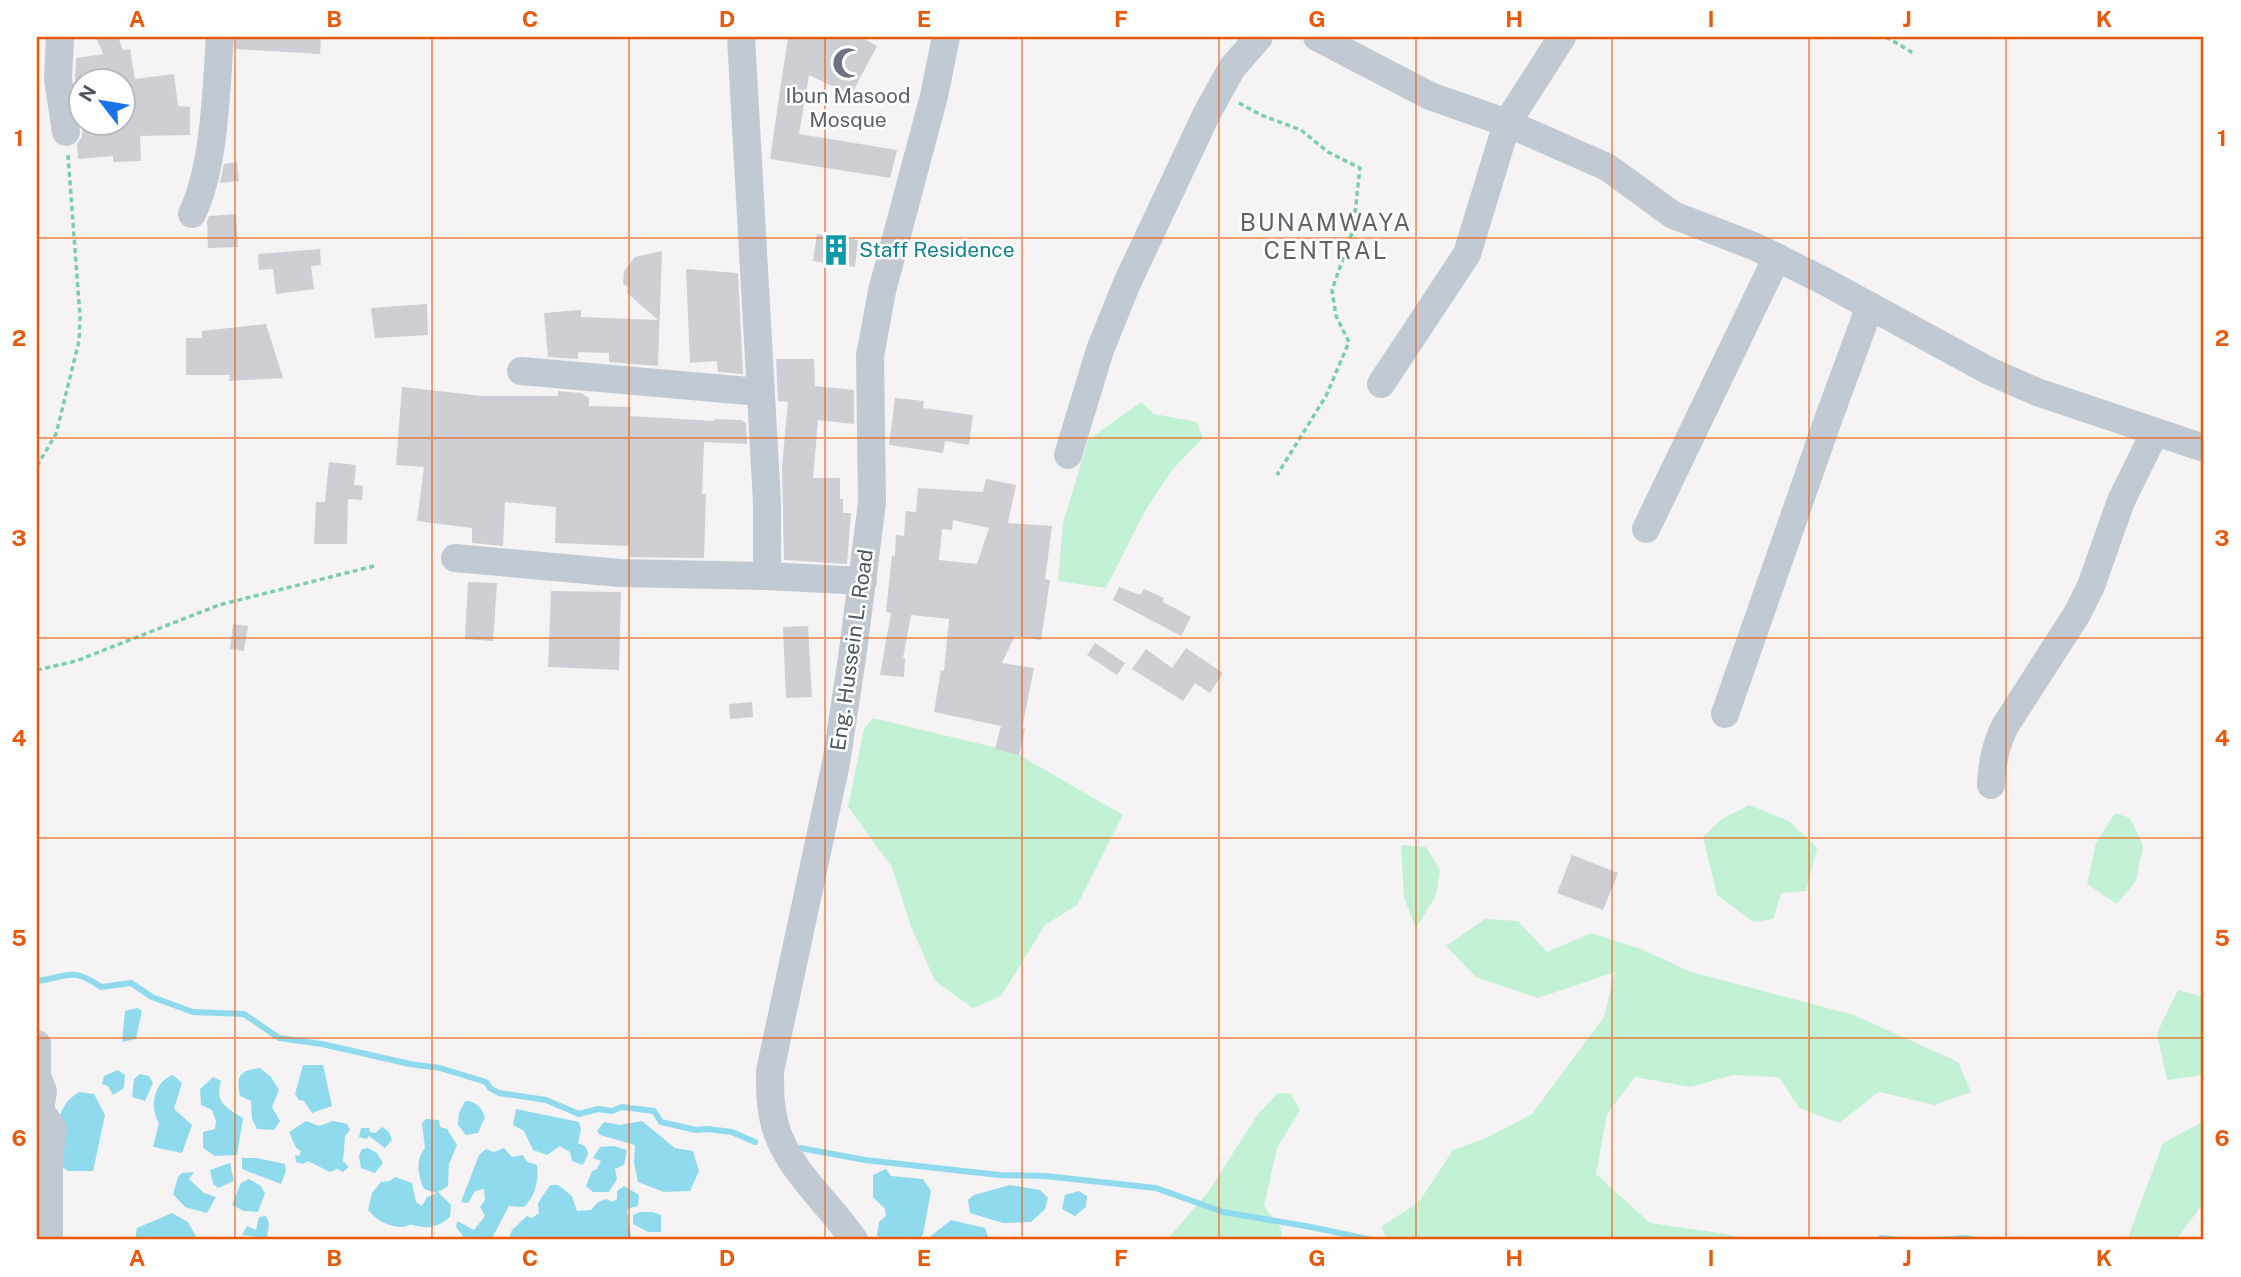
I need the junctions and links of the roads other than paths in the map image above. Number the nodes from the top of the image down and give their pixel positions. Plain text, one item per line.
1 (60, 37) edge
2 (220, 37) edge
3 (741, 37) edge
4 (946, 37) edge
5 (1259, 37) edge
6 (1317, 37) edge
7 (1562, 37) edge
8 (47, 81) edge
9 (1507, 123) junction
10 (66, 132) dead end
11 (192, 214) dead end
12 (1777, 257) junction
13 (1870, 306) junction
14 (521, 371) dead end
15 (1381, 384) dead end
16 (760, 392) junction
17 (2155, 432) junction
18 (2204, 448) edge
19 (1068, 455) dead end
20 (1646, 528) dead end
21 (455, 558) dead end
22 (767, 576) junction
23 (863, 581) junction
24 (1725, 714) dead end
25 (1991, 785) dead end
26 (37, 1044) edge
27 (37, 1075) edge
28 (49, 1240) edge
29 (854, 1240) edge

1 - 8 street
2 - 11 street
3 - 16 street
4 - 23 street, Eng. Hussein L. Road
5 - 19 street
6 - 9 street
7 - 9 street
8 - 10 street
9 - 12 street
9 - 15 street
12 - 13 street
12 - 20 street
13 - 17 street
13 - 24 street
14 - 16 street
16 - 22 street
17 - 18 street
17 - 25 street
21 - 22 street
22 - 23 street
23 - 29 street, Eng. Hussein L. Road
26 - 27 street
27 - 28 street

